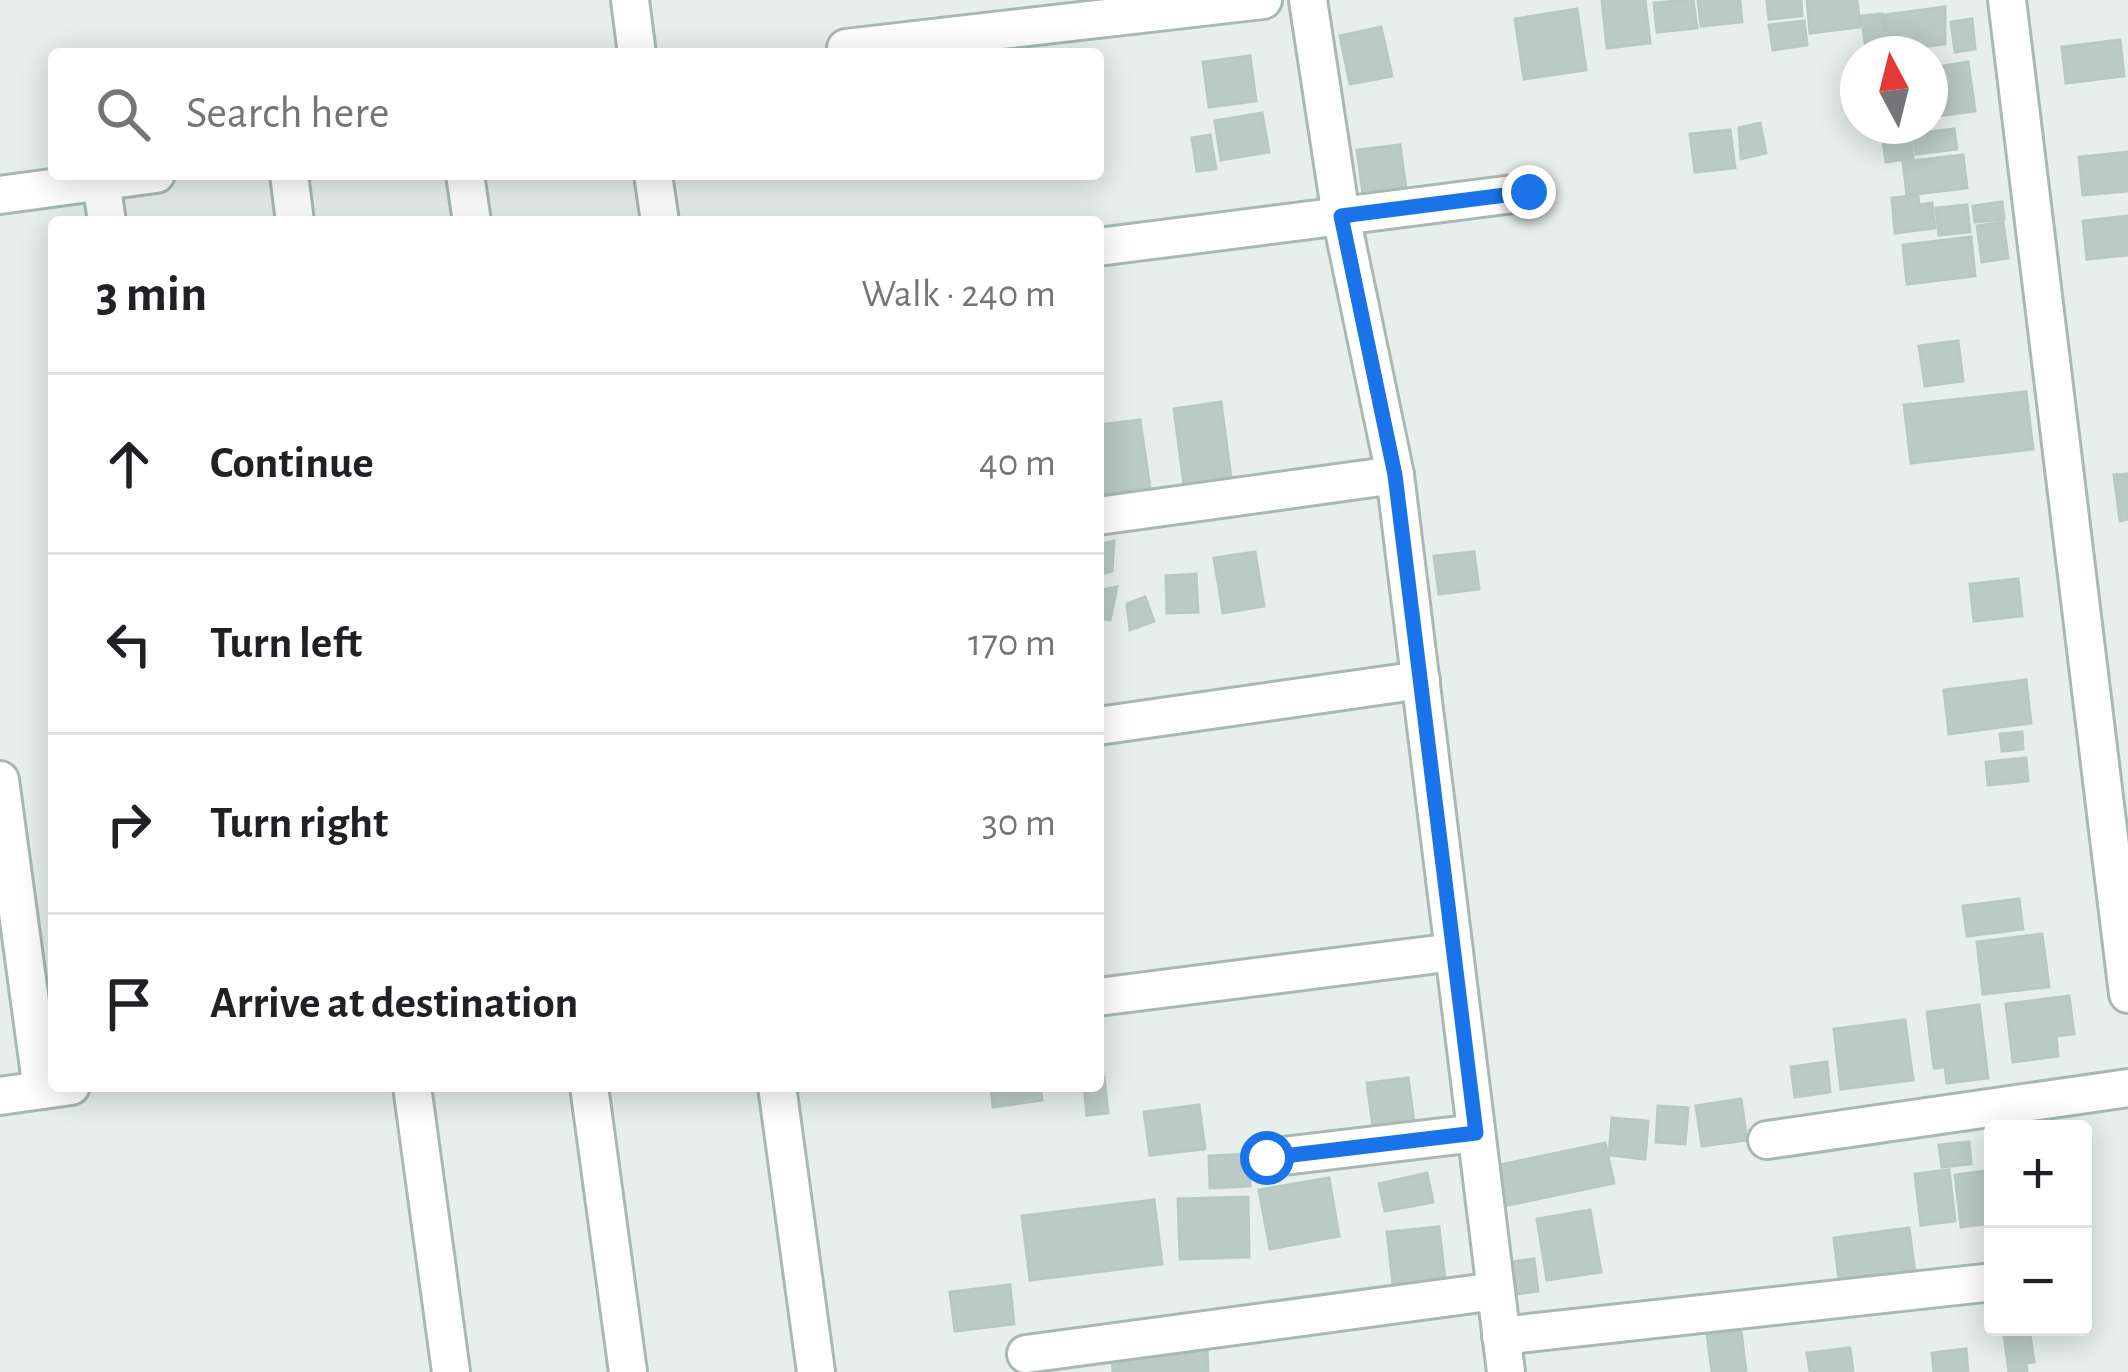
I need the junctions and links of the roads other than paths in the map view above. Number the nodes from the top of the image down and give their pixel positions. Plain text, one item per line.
1 (630, 0) edge
2 (1263, 0) edge
3 (1307, 0) edge
4 (2007, 0) edge
5 (636, 48) edge
6 (854, 48) edge
7 (115, 180) edge
8 (290, 180) edge
9 (466, 180) edge
10 (654, 180) edge
11 (101, 182) junction
12 (1529, 192) dead end
13 (0, 195) edge
14 (106, 216) edge
15 (294, 216) edge
16 (471, 216) edge
17 (659, 216) edge
18 (1341, 216) junction
19 (1104, 246) edge
20 (1395, 475) junction
21 (1104, 515) edge
22 (1420, 680) junction
23 (1104, 725) edge
24 (0, 780) edge
25 (1454, 952) junction
26 (2128, 994) edge
27 (1104, 997) edge
28 (48, 1039) edge
29 (2128, 1088) edge
30 (48, 1089) edge
31 (413, 1092) edge
32 (590, 1092) edge
33 (778, 1092) edge
34 (0, 1096) edge
35 (1476, 1133) junction
36 (1767, 1140) dead end
37 (1267, 1158) dead end
38 (1984, 1283) edge
39 (1496, 1291) junction
40 (1026, 1354) dead end
41 (1503, 1354) edge
42 (451, 1372) edge
43 (628, 1372) edge
44 (816, 1372) edge

1 - 5 street
2 - 6 street
3 - 18 street
4 - 26 street
7 - 11 street
8 - 15 street
9 - 16 street
10 - 17 street
11 - 13 street
11 - 14 street
12 - 18 street
18 - 19 street
18 - 20 street
20 - 21 street
20 - 22 street
22 - 23 street
22 - 25 street
24 - 28 street
25 - 27 street
25 - 35 street
29 - 36 street
30 - 34 street
31 - 42 street
32 - 43 street
33 - 44 street
35 - 37 street
35 - 39 street
38 - 41 street
39 - 40 street
39 - 41 street

